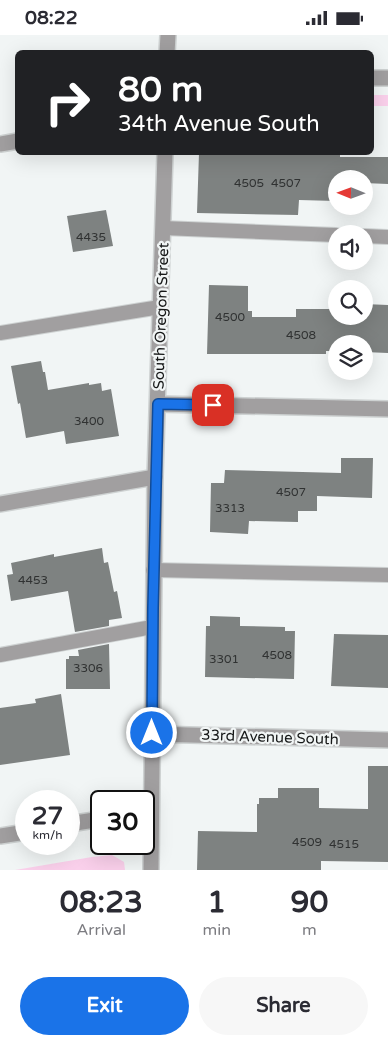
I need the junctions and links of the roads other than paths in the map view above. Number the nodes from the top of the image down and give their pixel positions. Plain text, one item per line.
1 (168, 35) edge
2 (167, 50) edge
3 (374, 78) edge
4 (388, 78) edge
5 (15, 142) edge
6 (0, 144) edge
7 (165, 155) edge
8 (164, 228) junction
9 (328, 235) edge
10 (373, 236) edge
11 (388, 237) edge
12 (160, 307) junction
13 (0, 333) edge
14 (158, 404) junction
15 (388, 409) edge
16 (155, 477) junction
17 (0, 504) edge
18 (153, 570) junction
19 (388, 575) edge
20 (152, 627) junction
21 (0, 655) edge
22 (152, 733) junction
23 (388, 740) edge
24 (148, 790) edge
25 (15, 834) edge
26 (0, 836) edge
27 (150, 855) edge
28 (151, 870) edge

1 - 2 street
3 - 4 street
5 - 6 street
7 - 8 street, South Oregon Street
8 - 9 lane
8 - 12 street, South Oregon Street
10 - 11 lane
12 - 13 lane
12 - 14 street, South Oregon Street
14 - 15 street
14 - 16 street, South Oregon Street
16 - 17 street
16 - 18 street, South Oregon Street
18 - 19 lane
18 - 20 street, South Oregon Street
20 - 21 lane
20 - 22 street, South Oregon Street
22 - 23 street, 33rd Avenue South
22 - 24 street, South Oregon Street
25 - 26 street
27 - 28 street, South Oregon Street

